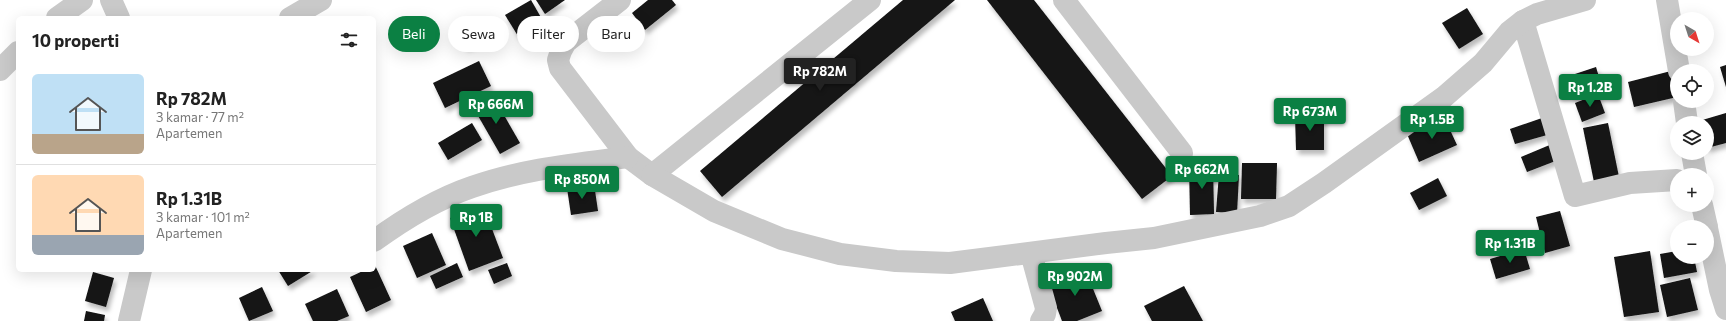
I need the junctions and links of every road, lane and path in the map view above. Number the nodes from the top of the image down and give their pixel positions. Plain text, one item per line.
1 (82, 0) edge
2 (111, 0) edge
3 (321, 0) edge
4 (620, 0) edge
5 (870, 0) edge
6 (1064, 0) edge
7 (1585, 0) edge
8 (1667, 0) edge
9 (60, 16) edge
10 (119, 16) edge
11 (293, 16) edge
12 (1523, 21) junction
13 (16, 54) edge
14 (1678, 64) edge
15 (0, 70) edge
16 (1182, 153) dead end
17 (628, 156) junction
18 (652, 174) junction
19 (1670, 180) edge
20 (376, 240) edge
21 (1031, 253) junction
22 (1714, 256) edge
23 (141, 272) edge
24 (1724, 296) edge
25 (129, 321) edge
26 (1042, 321) edge

1 - 9 street
2 - 10 street
3 - 11 street
4 - 17 street
5 - 18 street
6 - 16 street
7 - 12 street
8 - 14 street
12 - 19 street
12 - 21 street
13 - 15 street
17 - 18 street
17 - 20 street
18 - 21 street
21 - 26 street
22 - 24 street
23 - 25 street

